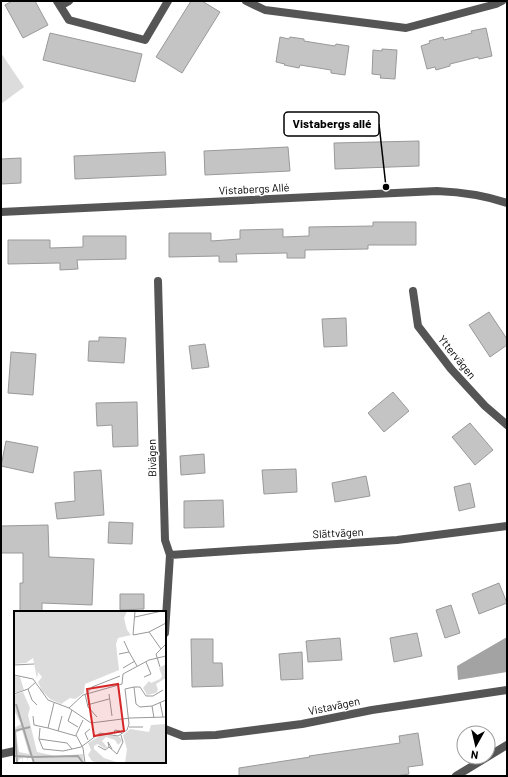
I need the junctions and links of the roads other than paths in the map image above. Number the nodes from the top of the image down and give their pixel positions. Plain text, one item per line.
1 (70, 1) edge
2 (168, 1) edge
3 (246, 1) edge
4 (502, 1) edge
5 (59, 4) edge
6 (507, 203) edge
7 (1, 212) edge
8 (158, 281) dead end
9 (413, 291) dead end
10 (507, 425) edge
11 (507, 526) edge
12 (170, 555) junction
13 (166, 617) edge
14 (507, 690) edge
15 (166, 729) edge
16 (507, 745) edge
17 (14, 751) edge
18 (1, 754) edge
19 (456, 776) edge

1 - 5 street
2 - 5 street
3 - 4 street
6 - 7 street, Vistabergs Allé
8 - 12 street, Bivägen
9 - 10 street, Yttervägen
11 - 12 street, Slättvägen
12 - 13 street, Bivägen
14 - 15 street, Vistavägen
16 - 19 street
17 - 18 street

